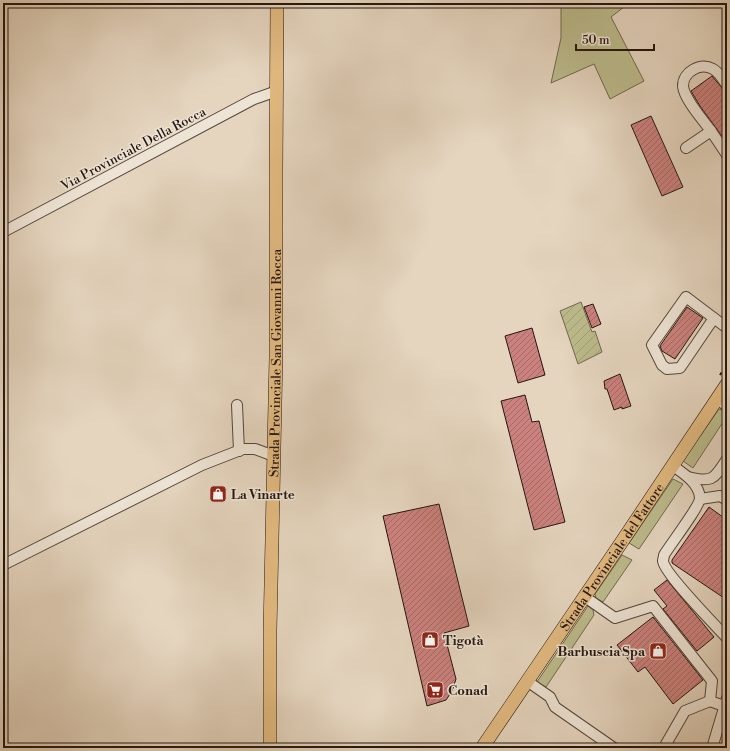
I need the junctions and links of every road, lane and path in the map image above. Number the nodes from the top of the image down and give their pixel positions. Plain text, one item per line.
1 (277, 3) edge
2 (727, 85) edge
3 (277, 91) junction
4 (710, 131) junction
5 (686, 148) dead end
6 (727, 155) edge
7 (3, 232) edge
8 (714, 318) junction
9 (727, 328) edge
10 (727, 384) edge
11 (722, 402) edge
12 (237, 406) dead end
13 (239, 451) junction
14 (274, 456) junction
15 (727, 459) edge
16 (672, 466) junction
17 (688, 477) junction
18 (700, 499) junction
19 (727, 500) edge
20 (3, 565) edge
21 (585, 597) junction
22 (727, 638) edge
23 (527, 681) junction
24 (710, 701) junction
25 (726, 702) edge
26 (666, 744) dead end
27 (270, 748) edge
28 (482, 748) edge
29 (614, 748) edge
30 (712, 748) edge

1 - 3 main road, Strada Provinciale San Giovanni Rocca
2 - 4 street
3 - 7 street, Via Provinciale Della Rocca
3 - 14 main road, Strada Provinciale San Giovanni Rocca
4 - 5 street
4 - 6 street
8 - 8 street
8 - 9 street
10 - 11 main road, Strada Provinciale del Fattore
11 - 16 main road, Strada Provinciale del Fattore
12 - 13 street
13 - 14 street
13 - 20 street
14 - 27 main road, Strada Provinciale San Giovanni Rocca
15 - 17 street
16 - 17 street
16 - 21 main road, Strada Provinciale del Fattore
17 - 18 street
18 - 19 street
18 - 22 street
21 - 23 main road, Strada Provinciale del Fattore
21 - 24 street
23 - 28 main road, Strada Provinciale del Fattore
23 - 29 street
24 - 25 street
24 - 26 street
25 - 30 street

